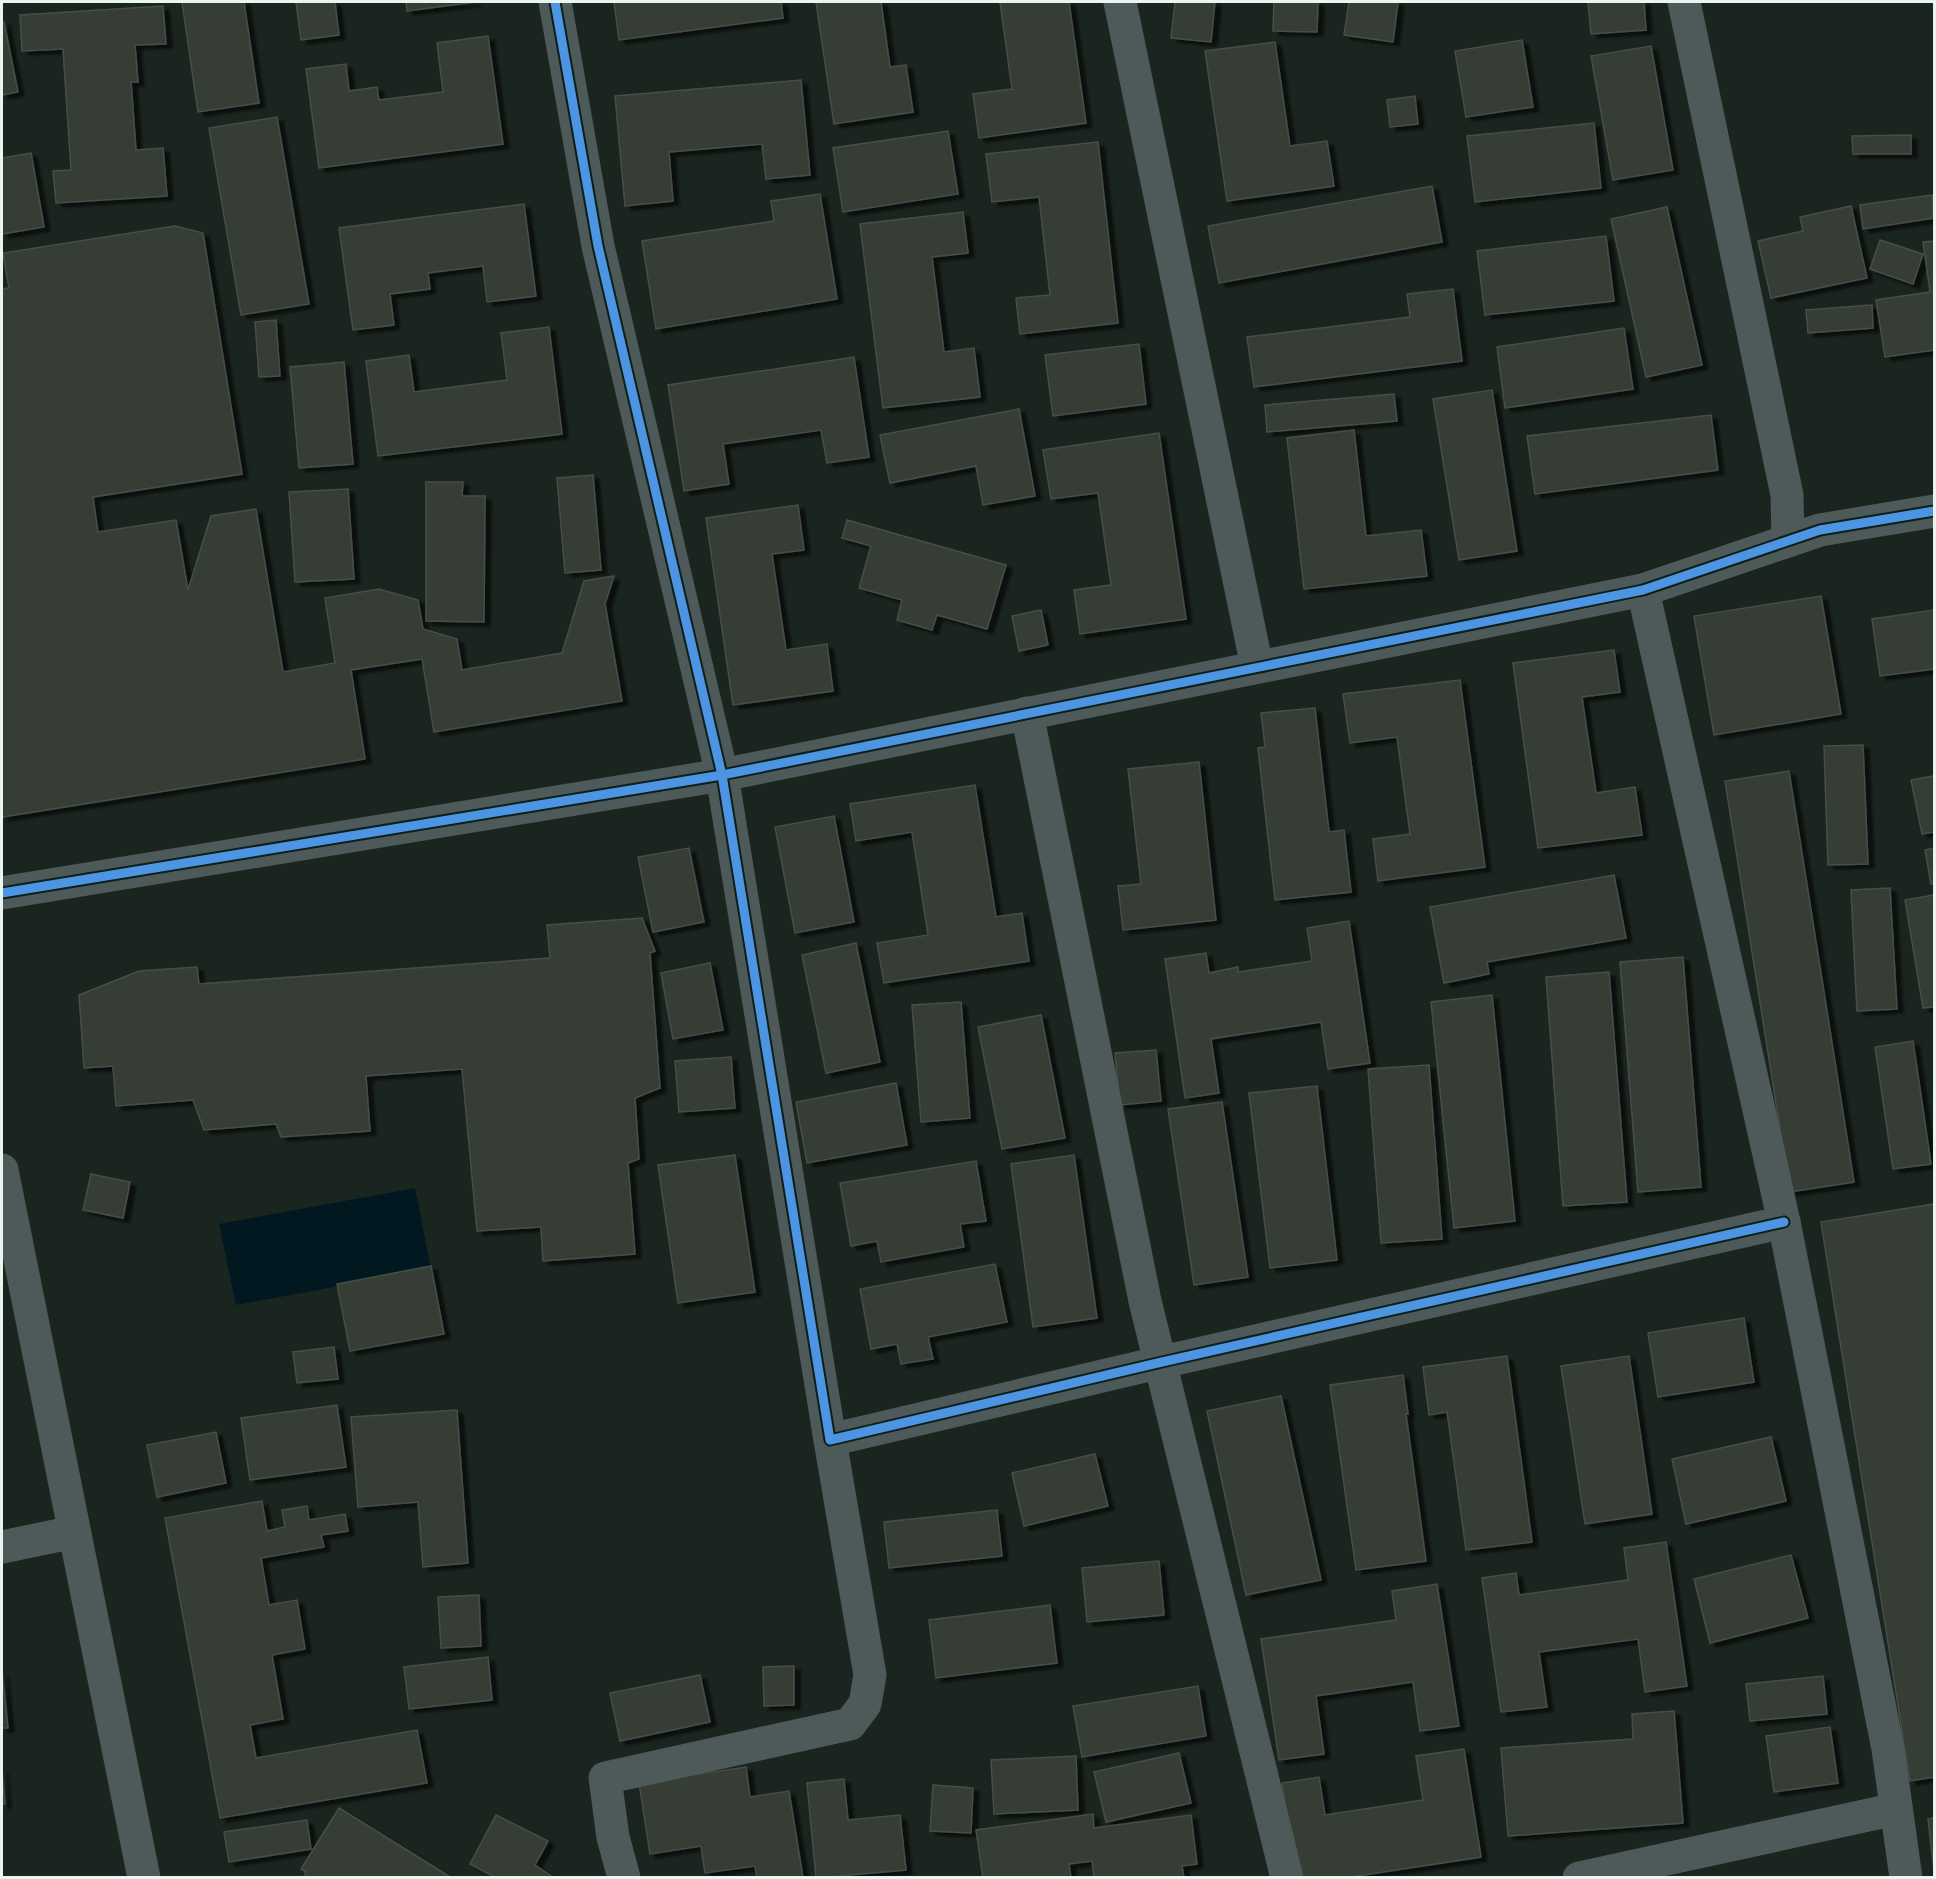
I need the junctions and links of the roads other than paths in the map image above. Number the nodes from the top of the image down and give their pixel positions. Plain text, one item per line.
1 (555, 2) edge
2 (1120, 2) edge
3 (1684, 2) edge
4 (1935, 511) edge
5 (1788, 541) junction
6 (1643, 590) junction
7 (1257, 667) junction
8 (1027, 713) junction
9 (722, 775) junction
10 (2, 893) edge
11 (2, 1170) edge
12 (1784, 1222) junction
13 (1162, 1362) junction
14 (830, 1440) junction
15 (74, 1532) junction
16 (2, 1547) edge
17 (1896, 1809) junction
18 (144, 1878) edge
19 (624, 1878) edge
20 (1287, 1878) edge
21 (1579, 1878) edge
22 (1906, 1878) edge

1 - 9 street
2 - 7 street
3 - 5 street
4 - 5 street
5 - 6 street
6 - 7 street
6 - 12 street
7 - 8 street
8 - 9 street
8 - 13 street
9 - 10 street
9 - 14 street
11 - 15 street
12 - 13 street
12 - 17 street
13 - 14 street
13 - 20 street
14 - 19 street
15 - 16 street
15 - 18 street
17 - 21 street
17 - 22 street

